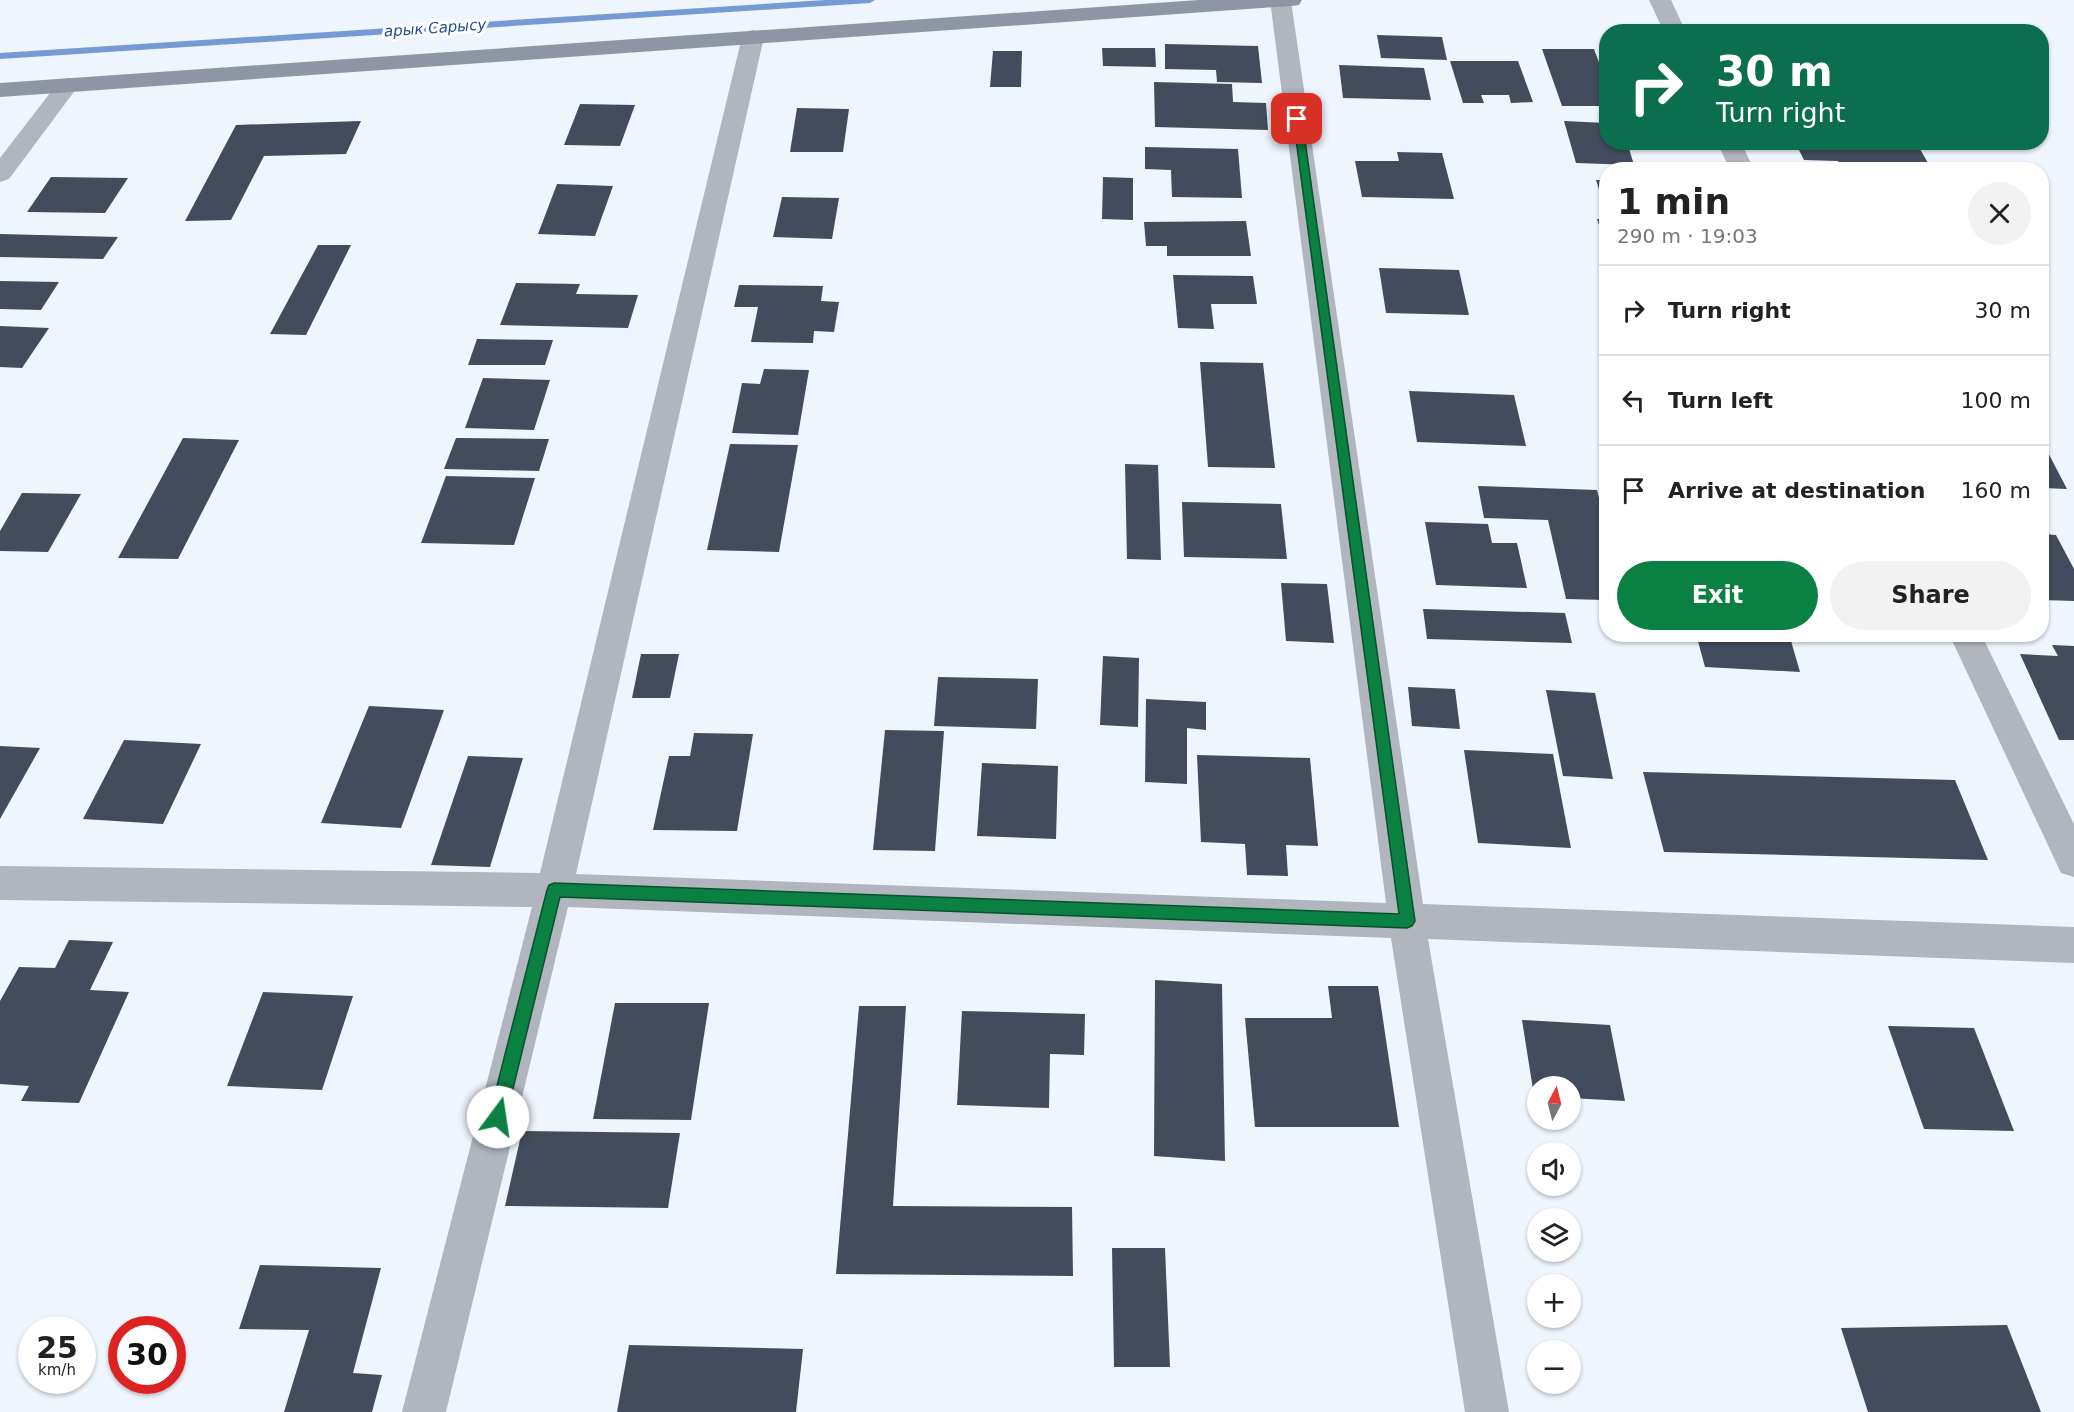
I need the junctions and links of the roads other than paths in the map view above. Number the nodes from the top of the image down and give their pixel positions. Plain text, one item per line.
1 (1291, 0) edge
2 (1660, 0) edge
3 (1281, 1) edge
4 (1672, 24) edge
5 (753, 37) junction
6 (68, 85) junction
7 (0, 90) edge
8 (0, 174) edge
9 (1969, 642) edge
10 (2074, 861) edge
11 (0, 883) edge
12 (554, 890) junction
13 (1407, 921) junction
14 (2074, 945) edge
15 (424, 1412) edge
16 (1487, 1412) edge

1 - 3 main road
2 - 4 street
3 - 5 main road
3 - 13 street
5 - 6 main road
5 - 12 street
6 - 7 main road
6 - 8 street
9 - 10 street
11 - 12 street
12 - 13 street
12 - 15 street
13 - 14 street
13 - 16 street

